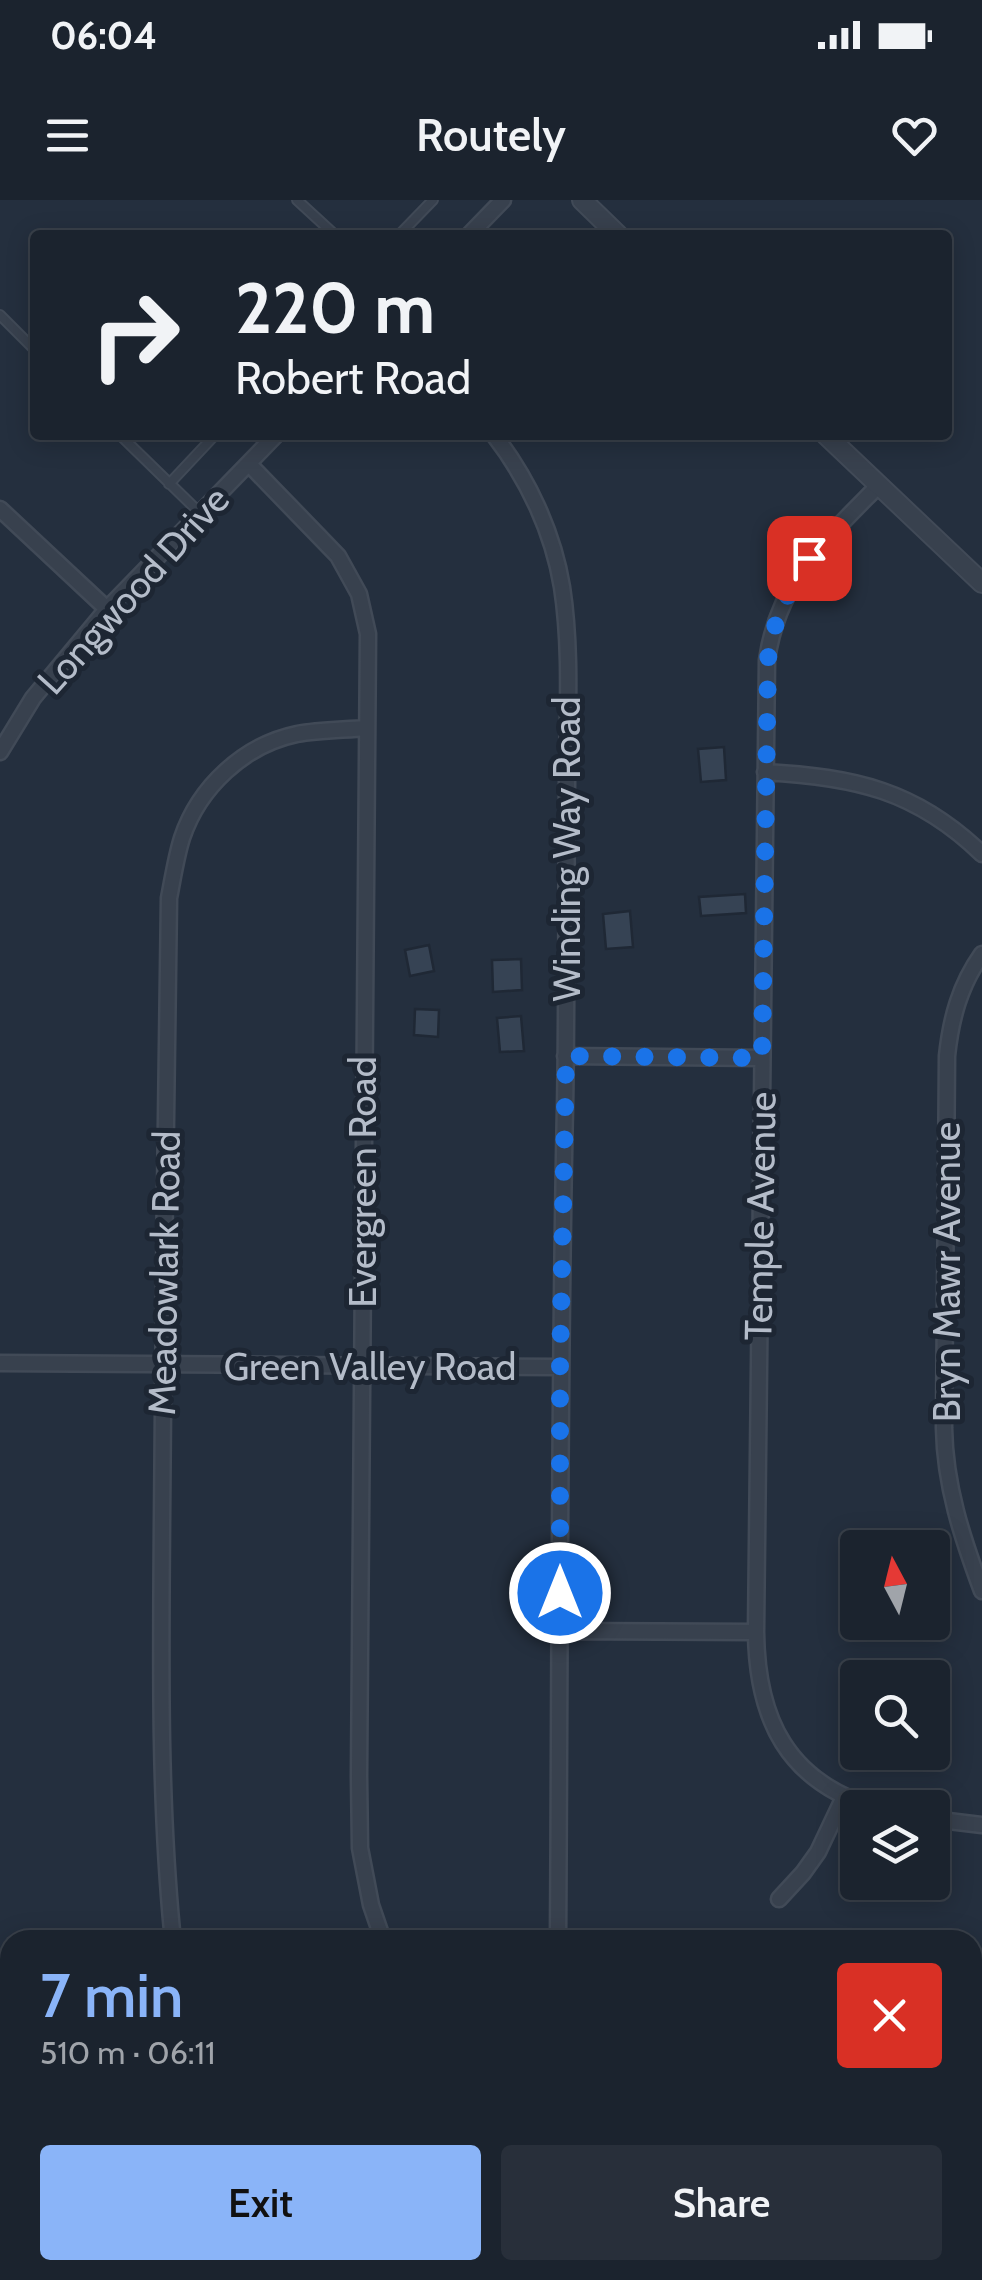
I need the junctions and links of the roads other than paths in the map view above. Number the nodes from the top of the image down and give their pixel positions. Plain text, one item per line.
1 (296, 200) edge
2 (433, 200) edge
3 (503, 200) edge
4 (582, 200) edge
5 (329, 230) edge
6 (404, 230) edge
7 (473, 230) edge
8 (613, 230) edge
9 (0, 315) edge
10 (30, 345) edge
11 (125, 440) edge
12 (210, 440) edge
13 (271, 440) edge
14 (497, 440) edge
15 (831, 440) edge
16 (249, 464) junction
17 (169, 484) junction
18 (879, 485) junction
19 (0, 508) edge
20 (200, 513) junction
21 (982, 584) edge
22 (107, 609) junction
23 (366, 728) junction
24 (0, 752) edge
25 (766, 772) junction
26 (982, 854) edge
27 (982, 954) edge
28 (566, 1056) junction
29 (762, 1058) junction
30 (0, 1363) edge
31 (162, 1364) junction
32 (361, 1366) junction
33 (560, 1368) junction
34 (982, 1591) edge
35 (560, 1631) junction
36 (756, 1632) junction
37 (840, 1794) edge
38 (840, 1805) edge
39 (950, 1822) edge
40 (982, 1825) edge
41 (779, 1898) dead end
42 (172, 1930) edge
43 (380, 1930) edge
44 (558, 1930) edge

1 - 5 lane
2 - 6 lane
3 - 7 street
4 - 8 street
9 - 10 lane
11 - 17 lane
12 - 17 lane
13 - 16 street, Longwood Drive
14 - 28 street, Winding Way Road
15 - 18 street
16 - 20 street, Longwood Drive
16 - 23 street, Evergreen Road
17 - 20 lane
18 - 21 street
18 - 25 street, Temple Avenue
19 - 22 street
20 - 22 street, Longwood Drive
22 - 24 street, Longwood Drive
23 - 31 street, Meadowlark Road
23 - 32 street, Evergreen Road
25 - 26 street
25 - 29 street, Temple Avenue
27 - 34 street, Bryn Mawr Avenue
28 - 29 street
28 - 33 street, Winding Way Road
29 - 36 street, Temple Avenue
30 - 31 street, Green Valley Road
31 - 32 street, Green Valley Road
31 - 42 street, Meadowlark Road
32 - 33 street, Green Valley Road
32 - 43 street, Evergreen Road
33 - 35 street, Winding Way Road
35 - 36 street
35 - 44 street, Winding Way Road
36 - 37 street, Temple Avenue
38 - 41 street
39 - 40 street

